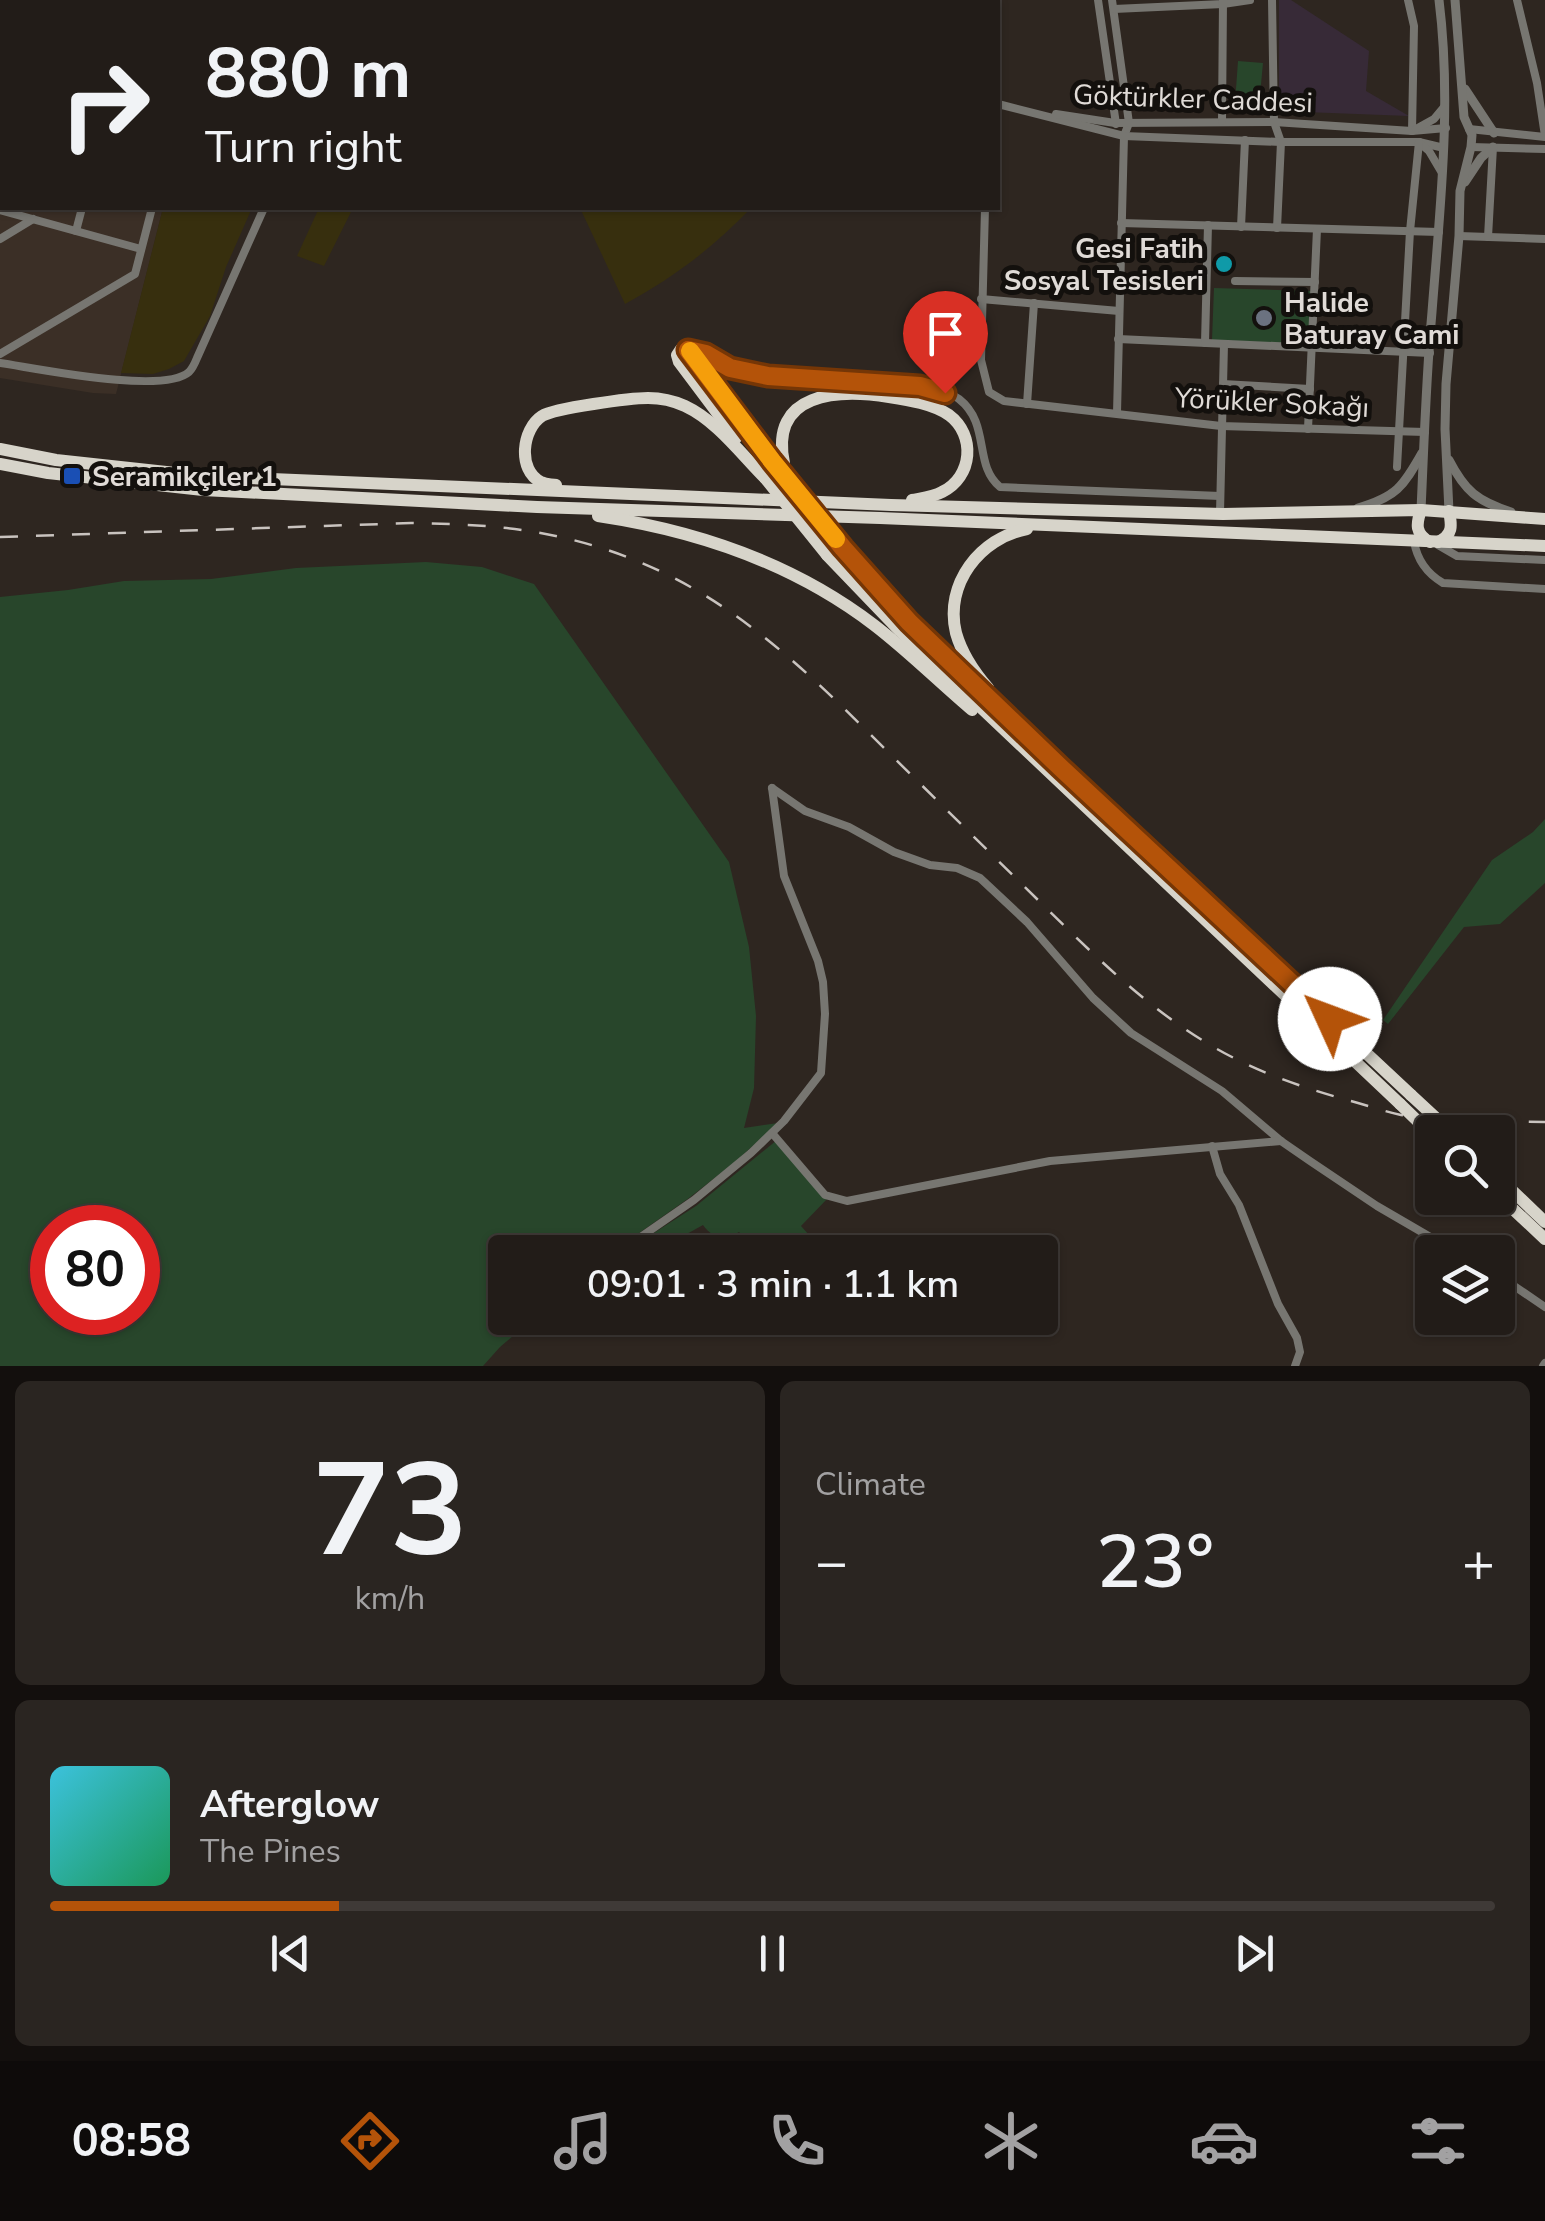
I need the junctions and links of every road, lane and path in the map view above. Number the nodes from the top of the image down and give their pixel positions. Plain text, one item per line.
1 (1098, 0) edge
2 (1250, 0) edge
3 (1272, 0) edge
4 (1408, 0) edge
5 (1440, 0) edge
6 (1455, 0) edge
7 (1517, 0) edge
8 (1223, 2) edge
9 (1195, 3) edge
10 (1113, 5) edge
11 (1541, 82) edge
12 (1463, 84) junction
13 (1000, 105) edge
14 (1446, 106) junction
15 (1013, 108) junction
16 (1222, 122) junction
17 (1274, 122) junction
18 (1115, 123) junction
19 (1129, 123) junction
20 (1446, 128) junction
21 (1469, 129) junction
22 (1412, 132) junction
23 (1494, 133) junction
24 (1124, 136) junction
25 (1545, 137) edge
26 (1245, 140) junction
27 (1281, 142) junction
28 (1419, 142) junction
29 (1493, 147) junction
30 (1444, 148) junction
31 (1545, 149) edge
32 (1470, 150) junction
33 (1442, 173) junction
34 (1461, 188) junction
35 (0, 210) edge
36 (12, 210) edge
37 (81, 210) edge
38 (151, 210) edge
39 (263, 210) edge
40 (985, 210) edge
41 (34, 219) junction
42 (1121, 223) junction
43 (1208, 225) junction
44 (1241, 227) junction
45 (1278, 228) junction
46 (1317, 229) junction
47 (76, 231) junction
48 (1410, 231) junction
49 (1439, 232) junction
50 (1460, 236) junction
51 (1488, 238) junction
52 (0, 239) edge
53 (1545, 239) edge
54 (141, 249) junction
55 (1235, 282) dead end
56 (1314, 282) junction
57 (981, 299) junction
58 (1034, 303) junction
59 (1119, 312) junction
60 (1118, 339) junction
61 (1205, 343) junction
62 (1224, 344) junction
63 (1312, 348) junction
64 (688, 350) junction
65 (1404, 352) junction
66 (1430, 353) junction
67 (0, 354) edge
68 (0, 363) edge
69 (1223, 384) junction
70 (1310, 389) junction
71 (1027, 404) junction
72 (1117, 413) junction
73 (1221, 426) junction
74 (1308, 429) junction
75 (1399, 432) junction
76 (1425, 432) junction
77 (0, 449) edge
78 (1424, 450) junction
79 (1446, 453) junction
80 (778, 462) junction
81 (0, 464) edge
82 (1397, 467) dead end
83 (765, 478) junction
84 (599, 493) junction
85 (1220, 496) junction
86 (891, 505) junction
87 (537, 506) junction
88 (1420, 510) junction
89 (1449, 511) junction
90 (1344, 512) junction
91 (1220, 514) junction
92 (1528, 518) junction
93 (1545, 519) edge
94 (1048, 524) junction
95 (1414, 542) junction
96 (1434, 542) junction
97 (1545, 546) edge
98 (1545, 560) edge
99 (1545, 589) edge
100 (1057, 772) junction
101 (1405, 1100) junction
102 (1417, 1115) edge
103 (1427, 1115) edge
104 (772, 1133) junction
105 (1281, 1141) junction
106 (1212, 1146) junction
107 (1515, 1193) edge
108 (1515, 1212) edge
109 (1545, 1222) edge
110 (644, 1235) edge
111 (1427, 1235) edge
112 (1545, 1239) edge
113 (1515, 1287) edge
114 (1545, 1307) edge
115 (1295, 1366) edge

1 - 18 street
2 - 8 street
3 - 17 street
4 - 22 street
5 - 14 street
6 - 12 street
7 - 11 street
8 - 9 street
8 - 16 street
9 - 10 street
10 - 19 street
11 - 25 street
12 - 21 street
12 - 23 street
13 - 15 street
14 - 20 street
14 - 22 street
15 - 18 street, Göktürkler Caddesi
15 - 24 street, Göktürkler Caddesi
16 - 17 street, Göktürkler Caddesi
16 - 19 street, Göktürkler Caddesi
17 - 22 street, Göktürkler Caddesi
17 - 27 street
18 - 19 street, Göktürkler Caddesi
18 - 24 street
19 - 24 street
20 - 21 street
20 - 22 street, Göktürkler Caddesi
20 - 30 street
21 - 23 street
21 - 32 street
23 - 25 street
24 - 26 street, Göktürkler Caddesi
24 - 42 street
26 - 27 street, Göktürkler Caddesi
26 - 44 street
27 - 28 street, Göktürkler Caddesi
27 - 45 street
28 - 30 street, Göktürkler Caddesi
28 - 33 street
28 - 48 street
29 - 31 street
29 - 32 street
29 - 34 street
29 - 51 street
30 - 32 street
30 - 33 street
32 - 34 street
33 - 49 street
34 - 50 street
35 - 36 street
36 - 41 street
37 - 47 street
38 - 54 street
39 - 68 street
40 - 57 street
41 - 47 street
41 - 52 street
42 - 43 street
42 - 59 street
43 - 44 street
43 - 61 street
44 - 45 street
45 - 46 street
46 - 48 street
46 - 56 street
47 - 54 street
48 - 49 street
48 - 65 street
49 - 66 street
50 - 51 street
50 - 79 street
51 - 53 street
54 - 67 street
55 - 56 street
56 - 63 street
57 - 58 street
57 - 71 street
58 - 59 street
58 - 71 street
59 - 60 street
60 - 61 street
60 - 72 street
61 - 62 street
62 - 63 street
62 - 69 street
63 - 65 street
63 - 70 street
64 - 80 highway
64 - 83 highway
64 - 85 street
65 - 66 street
65 - 75 street
66 - 76 street
69 - 70 street
69 - 73 street
70 - 74 street
71 - 72 street, Yörükler Sokağı
72 - 73 street, Yörükler Sokağı
73 - 74 street, Yörükler Sokağı
73 - 85 street
74 - 75 street, Yörükler Sokağı
75 - 76 street, Yörükler Sokağı
75 - 82 street
76 - 78 street
77 - 84 highway
78 - 88 street
78 - 90 street
79 - 89 street
79 - 92 street
80 - 86 highway
80 - 100 highway, bridge
81 - 87 highway
83 - 84 highway
83 - 100 highway, bridge
84 - 86 highway
85 - 91 street
86 - 91 highway
87 - 94 highway
87 - 100 highway
88 - 89 highway
88 - 90 highway
88 - 96 highway
89 - 92 highway
89 - 96 highway
90 - 91 highway
92 - 93 highway
94 - 95 highway
94 - 100 highway
95 - 96 highway
95 - 99 street
96 - 97 highway
96 - 98 street
100 - 101 highway
101 - 102 highway, bridge
101 - 103 highway, bridge
104 - 105 street
104 - 106 street
104 - 110 street
105 - 106 street
105 - 111 street
106 - 115 street
107 - 109 highway
108 - 112 highway
113 - 114 street

